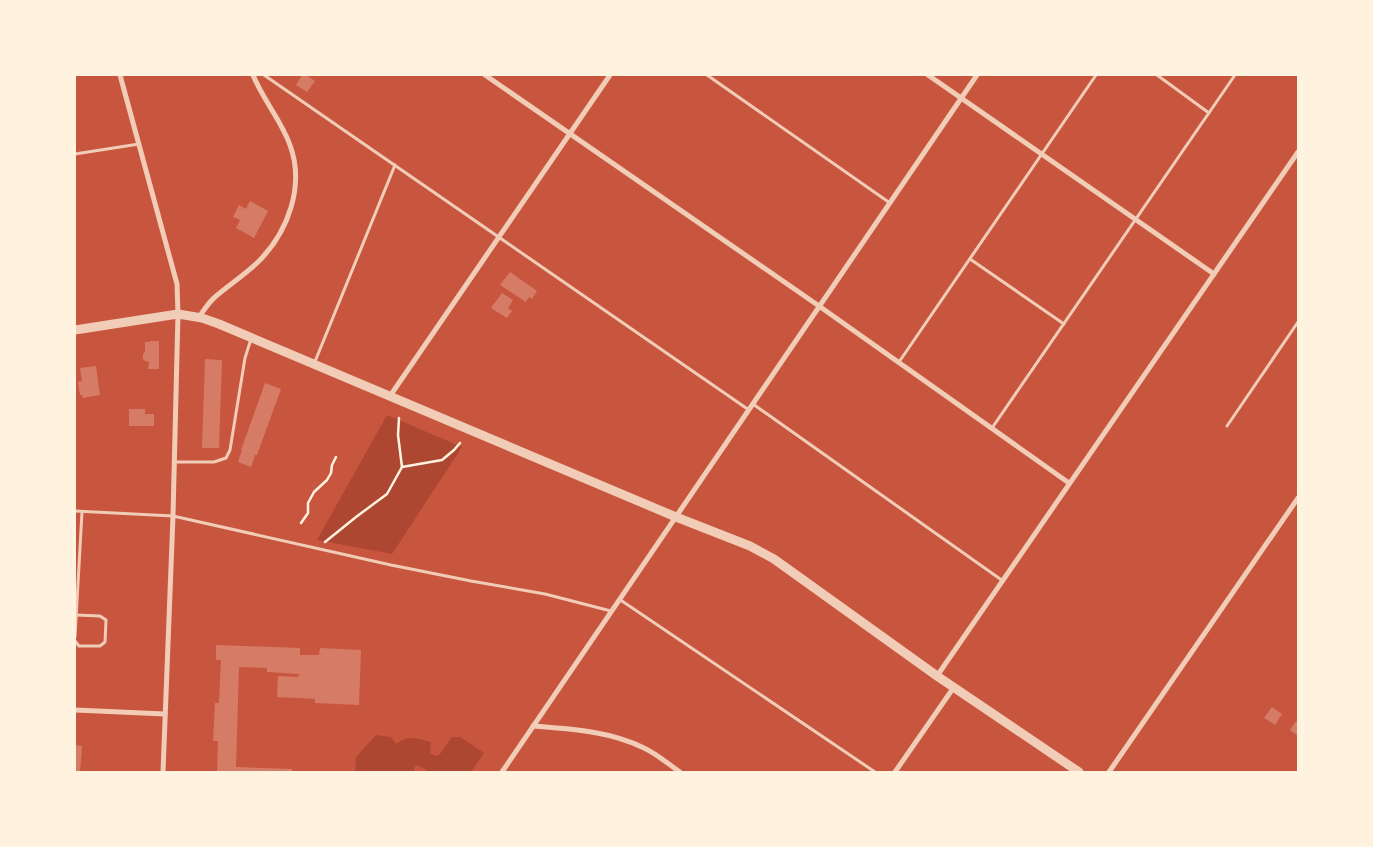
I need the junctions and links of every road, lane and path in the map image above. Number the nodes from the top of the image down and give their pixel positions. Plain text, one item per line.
1 (120, 75) edge
2 (253, 75) edge
3 (264, 75) edge
4 (485, 75) edge
5 (610, 75) edge
6 (707, 75) edge
7 (928, 75) edge
8 (977, 75) edge
9 (1096, 75) edge
10 (1157, 75) edge
11 (1236, 75) edge
12 (962, 98) junction
13 (1209, 113) junction
14 (570, 134) junction
15 (139, 144) junction
16 (1298, 152) edge
17 (75, 154) edge
18 (1042, 154) junction
19 (395, 166) junction
20 (890, 203) junction
21 (1136, 220) junction
22 (499, 237) junction
23 (970, 259) junction
24 (1214, 274) junction
25 (819, 306) junction
26 (178, 314) junction
27 (198, 318) junction
28 (1298, 322) edge
29 (1064, 324) junction
30 (75, 330) edge
31 (252, 338) junction
32 (898, 363) junction
33 (314, 364) junction
34 (390, 396) junction
35 (753, 404) junction
36 (748, 410) junction
37 (399, 418) dead end
38 (1227, 426) dead end
39 (992, 428) junction
40 (460, 443) dead end
41 (336, 456) dead end
42 (174, 462) junction
43 (402, 467) junction
44 (1069, 483) junction
45 (1298, 498) edge
46 (75, 511) edge
47 (82, 512) junction
48 (173, 516) junction
49 (676, 517) junction
50 (302, 523) dead end
51 (321, 549) junction
52 (1003, 581) junction
53 (619, 599) junction
54 (611, 611) junction
55 (76, 615) edge
56 (75, 639) edge
57 (937, 676) junction
58 (954, 687) junction
59 (75, 710) edge
60 (165, 714) junction
61 (533, 726) junction
62 (163, 772) edge
63 (502, 772) edge
64 (680, 772) edge
65 (875, 772) edge
66 (895, 772) edge
67 (1079, 772) edge
68 (1110, 772) edge

1 - 15 street
2 - 27 street
3 - 19 lane
4 - 14 street
5 - 14 street
6 - 20 lane
7 - 12 street
8 - 12 street
9 - 18 lane
10 - 13 lane
11 - 13 lane
12 - 18 street
12 - 20 street
13 - 21 lane
14 - 22 street
14 - 25 street
15 - 17 lane
15 - 26 street
16 - 24 street
18 - 21 street
18 - 23 lane
19 - 22 lane
19 - 33 lane
20 - 25 street
21 - 24 street
21 - 29 lane
22 - 34 street
22 - 36 lane
23 - 29 lane
23 - 32 lane
24 - 44 street
25 - 32 street
25 - 35 street
26 - 27 street
26 - 30 street
26 - 42 street
27 - 31 street
28 - 38 lane
29 - 39 lane
31 - 33 street
31 - 42 lane
32 - 39 street
33 - 34 street
34 - 49 street
35 - 36 street
35 - 52 lane
36 - 49 street
37 - 43 path
39 - 44 street
40 - 43 path
41 - 50 path
42 - 48 street
43 - 51 path
44 - 52 street
45 - 68 street
46 - 47 lane
47 - 48 lane
47 - 55 lane
48 - 51 lane
48 - 60 street
49 - 53 street
49 - 57 street
51 - 54 lane
52 - 57 street
53 - 54 street
53 - 65 lane
54 - 61 street
55 - 56 lane
55 - 56 lane
57 - 58 street
58 - 66 street
58 - 67 street
59 - 60 street
60 - 62 street
61 - 63 street
61 - 64 street

